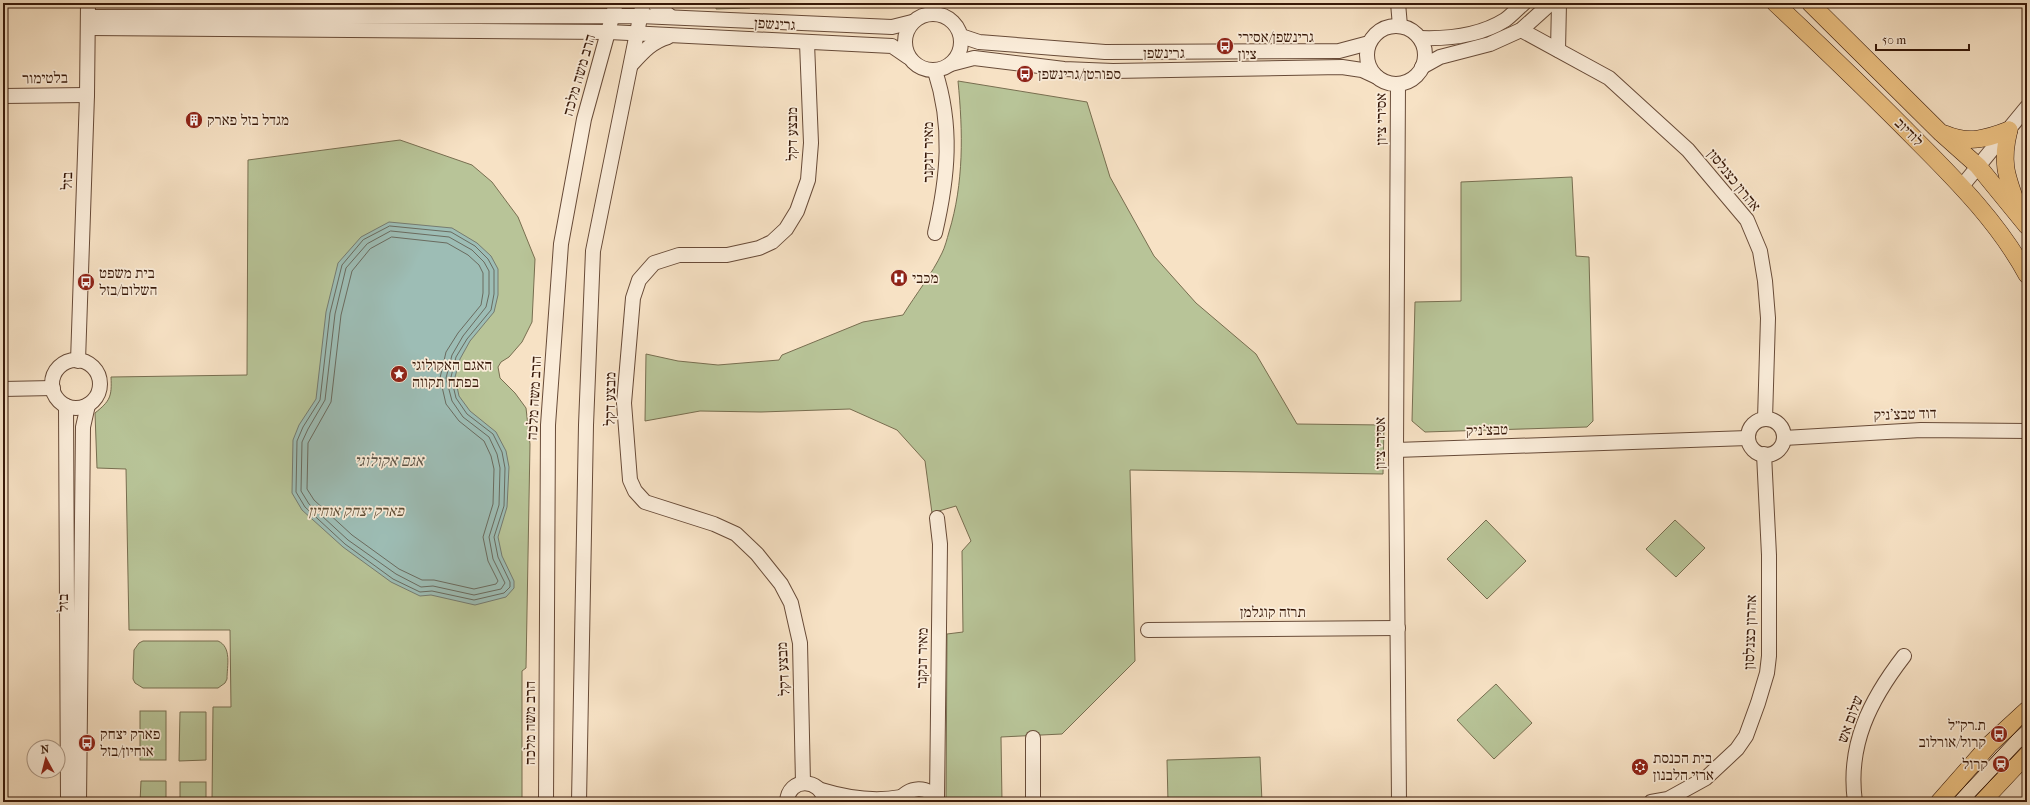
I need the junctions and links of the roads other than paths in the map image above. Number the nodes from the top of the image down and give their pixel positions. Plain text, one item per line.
1 (610, 3) edge
2 (616, 3) edge
3 (654, 3) edge
4 (1398, 3) edge
5 (1524, 3) edge
6 (1552, 3) edge
7 (1559, 3) edge
8 (1775, 3) edge
9 (1810, 3) edge
10 (940, 9) edge
11 (641, 10) edge
12 (88, 16) edge
13 (583, 17) junction
14 (613, 17) junction
15 (671, 17) junction
16 (912, 22) junction
17 (1400, 26) junction
18 (1521, 30) junction
19 (587, 32) junction
20 (609, 32) junction
21 (638, 33) junction
22 (671, 36) junction
23 (961, 36) junction
24 (1420, 38) junction
25 (807, 43) junction
26 (1369, 43) junction
27 (1558, 50) junction
28 (908, 57) junction
29 (601, 60) junction
30 (951, 64) junction
31 (631, 66) junction
32 (1422, 67) junction
33 (935, 71) junction
34 (1377, 77) junction
35 (1398, 84) junction
36 (87, 95) junction
37 (3, 96) edge
38 (2027, 107) edge
39 (2009, 130) junction
40 (1941, 133) junction
41 (1978, 166) junction
42 (1962, 186) junction
43 (2024, 222) edge
44 (935, 233) dead end
45 (2027, 275) edge
46 (78, 361) junction
47 (53, 388) junction
48 (3, 389) edge
49 (88, 405) junction
50 (66, 406) junction
51 (1765, 419) junction
52 (2027, 431) edge
53 (1748, 438) junction
54 (1784, 438) junction
55 (1396, 450) junction
56 (1764, 454) junction
57 (937, 518) dead end
58 (1398, 628) junction
59 (1148, 630) dead end
60 (1904, 656) dead end
61 (2027, 710) edge
62 (1033, 738) dead end
63 (2027, 754) edge
64 (803, 783) junction
65 (823, 796) edge
66 (900, 800) edge
67 (938, 800) edge
68 (68, 802) edge
69 (78, 802) edge
70 (546, 802) edge
71 (579, 802) edge
72 (787, 802) edge
73 (1033, 802) edge
74 (1399, 802) edge
75 (1651, 802) edge
76 (1856, 802) edge
77 (1939, 802) edge
78 (1982, 802) edge

1 - 13 street
2 - 14 street, הרב משה מלכה
3 - 15 street
4 - 17 street
5 - 24 street
6 - 18 street
7 - 27 street
8 - 42 main road, לודיוב
9 - 40 main road, לודיוב
10 - 16 street
10 - 23 street
11 - 14 street, גרינשפן
11 - 15 street, גרינשפן
11 - 21 street
12 - 13 street, גרינשפן
12 - 19 street
12 - 36 street, בזל
13 - 14 street, גרינשפן
14 - 20 street, הרב משה מלכה
15 - 16 street, גרינשפן
16 - 28 street
17 - 24 street
17 - 26 street
18 - 27 street, אהרון כצנלסון
18 - 32 street
19 - 20 street
19 - 29 street
20 - 21 street, גרינשפן
20 - 29 street, הרב משה מלכה
21 - 22 street, גרינשפן
21 - 31 street
22 - 25 street, גרינשפן
22 - 31 street
23 - 26 street, גרינשפן
23 - 30 street
24 - 32 street
25 - 28 street, גרינשפן
25 - 64 street, מבצע דקל
26 - 34 street
27 - 51 street, אהרון כצנלסון
28 - 33 street
29 - 70 street, הרב משה מלכה
30 - 33 street
30 - 34 street, גרינשפן
31 - 71 street
32 - 35 street
33 - 44 street, מאיר דנקנר
34 - 35 street
35 - 55 street, אסירי ציון
36 - 37 street, בלטימור
36 - 46 street, בזל
38 - 39 street
39 - 40 main road
39 - 41 street
39 - 43 main road
40 - 41 main road, לודיוב
41 - 42 street
41 - 43 main road, לודיוב
42 - 45 main road, לודיוב
46 - 47 street
46 - 49 street
47 - 48 street
47 - 50 street
49 - 50 street
49 - 69 street, בזל
50 - 68 street, בזל
51 - 53 street
51 - 54 street
52 - 54 street, דוד טבצ'ניק
53 - 55 street, טבצ'ניק
53 - 56 street
54 - 56 street
55 - 58 street, אסירי ציון
56 - 75 street, אהרון כצנלסון
57 - 67 street, מאיר דנקנר
58 - 59 street, תרזה קוגלמן
58 - 74 street, אסירי ציון
60 - 76 street, שלום אש
61 - 77 main road
62 - 73 street
63 - 78 main road
64 - 65 street
64 - 72 street
65 - 66 street
66 - 67 street

